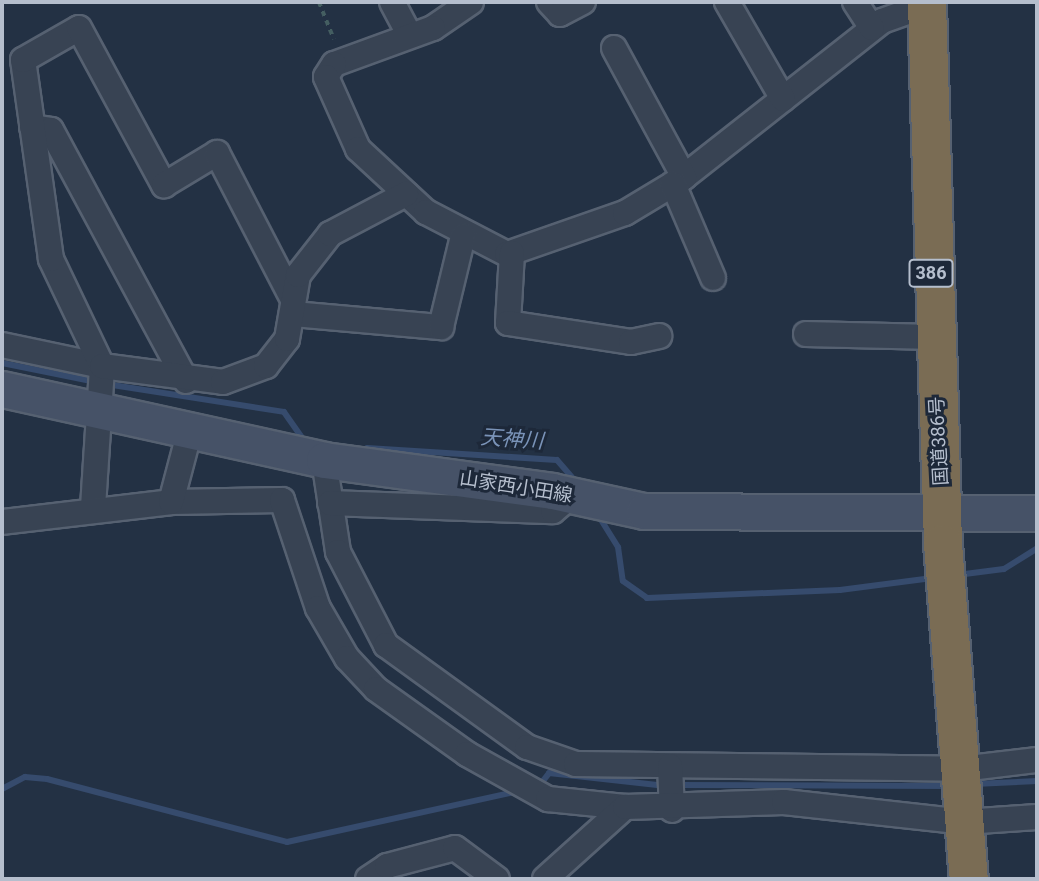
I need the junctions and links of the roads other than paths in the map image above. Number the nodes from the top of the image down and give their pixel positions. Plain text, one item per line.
1 (392, 2) edge
2 (471, 2) edge
3 (549, 2) edge
4 (583, 2) edge
5 (727, 2) edge
6 (855, 2) edge
7 (927, 3) edge
8 (872, 28) junction
9 (410, 36) junction
10 (614, 48) dead end
11 (783, 99) junction
12 (33, 127) junction
13 (678, 180) junction
14 (405, 194) junction
15 (463, 236) junction
16 (512, 253) junction
17 (713, 278) dead end
18 (293, 305) junction
19 (806, 334) dead end
20 (659, 336) dead end
21 (934, 337) junction
22 (2, 345) edge
23 (102, 366) junction
24 (186, 381) junction
25 (2, 389) edge
26 (96, 406) junction
27 (190, 430) junction
28 (324, 460) junction
29 (572, 495) junction
30 (171, 502) junction
31 (330, 503) junction
32 (93, 507) junction
33 (1037, 513) edge
34 (2, 522) edge
35 (943, 529) junction
36 (1037, 760) edge
37 (670, 766) junction
38 (961, 769) junction
39 (625, 807) junction
40 (671, 810) junction
41 (1037, 817) edge
42 (964, 822) junction
43 (368, 879) edge
44 (497, 879) edge
45 (545, 879) edge
46 (969, 879) edge

1 - 9 street
2 - 9 street
3 - 4 street
5 - 11 street
6 - 8 street
7 - 8 street
7 - 21 highway, 国道386号 / 386
8 - 11 street
9 - 14 street
10 - 13 street
11 - 13 street
12 - 18 street
12 - 23 street
12 - 24 street
13 - 16 street
13 - 17 street
14 - 15 street
14 - 18 street
15 - 16 street
15 - 18 street
16 - 20 street
18 - 24 street
19 - 21 street
21 - 35 highway, 国道386号 / 386
22 - 23 street
23 - 24 street
23 - 26 street
25 - 26 main road, 山家西小田線
26 - 27 main road, 山家西小田線
26 - 32 street
27 - 28 main road, 山家西小田線
27 - 30 street
28 - 29 main road, 山家西小田線
28 - 31 street
29 - 31 street
29 - 35 main road, 山家西小田線
30 - 32 street
30 - 39 street
31 - 37 street
32 - 34 street
33 - 35 main road, 山家西小田線
35 - 38 highway, 国道386号 / 386
36 - 38 street
37 - 38 street
37 - 40 street
38 - 42 highway, 国道386号 / 386
39 - 40 street
39 - 45 street
40 - 42 street
41 - 42 street
42 - 46 highway, 国道386号 / 386
43 - 44 street

